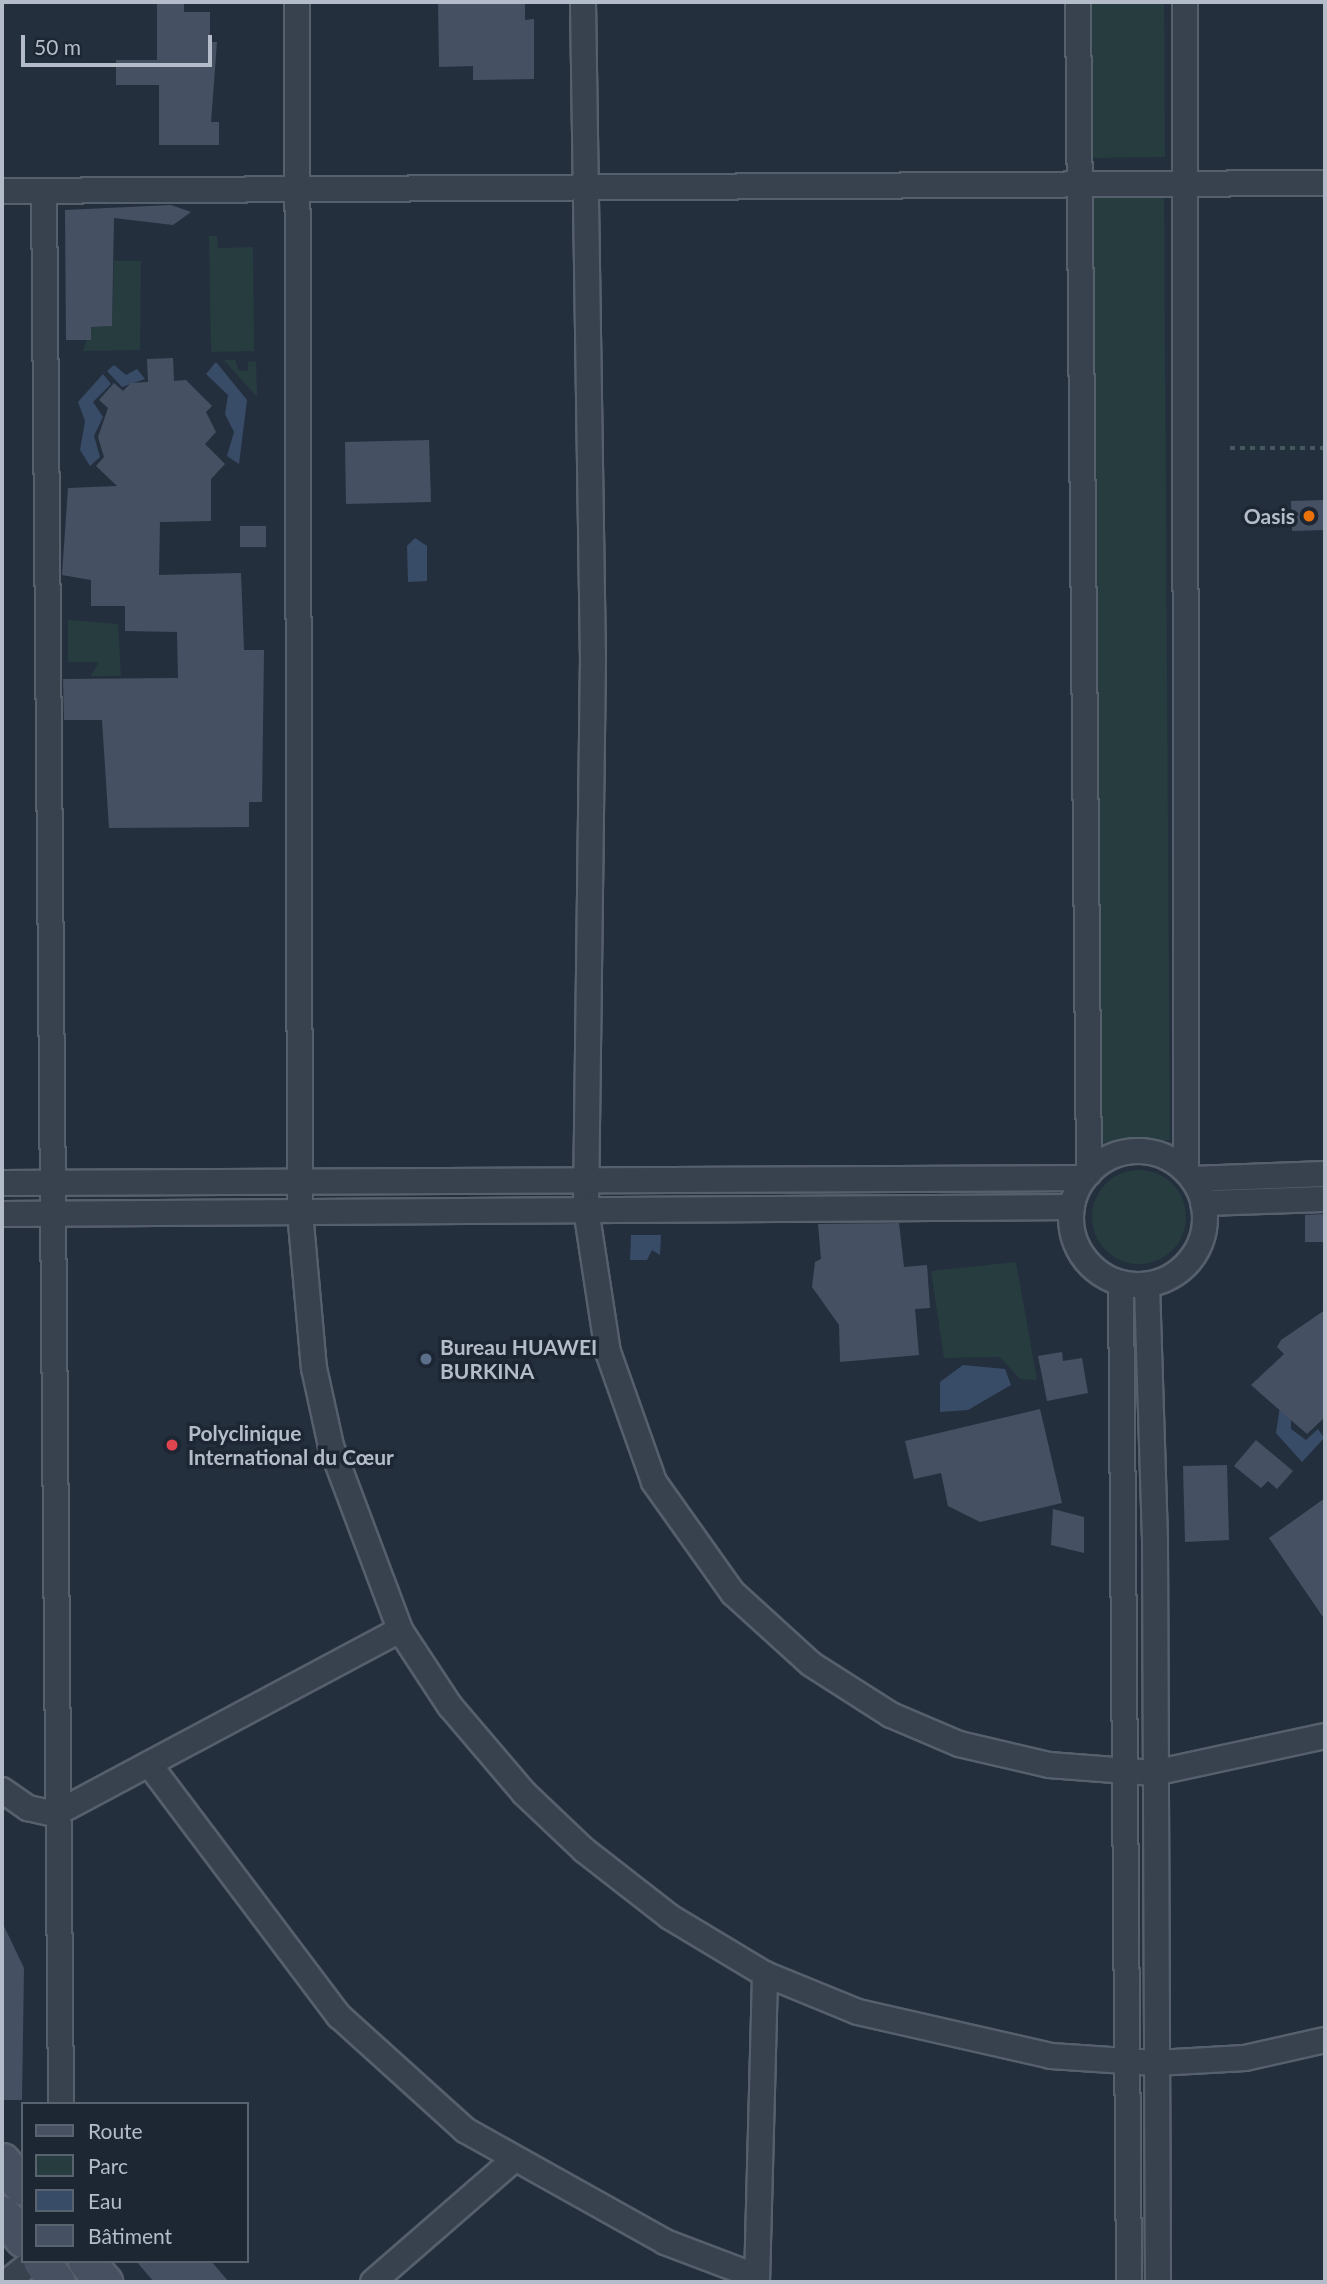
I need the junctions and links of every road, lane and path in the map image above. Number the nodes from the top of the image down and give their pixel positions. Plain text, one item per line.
1 (297, 2) edge
2 (583, 2) edge
3 (1078, 2) edge
4 (1185, 2) edge
5 (1325, 183) edge
6 (1186, 184) junction
7 (1079, 185) junction
8 (586, 188) junction
9 (298, 190) junction
10 (2, 191) edge
11 (44, 191) junction
12 (1230, 448) dead end
13 (1325, 448) edge
14 (1325, 1174) edge
15 (1190, 1175) junction
16 (1087, 1176) junction
17 (587, 1177) junction
18 (301, 1178) junction
19 (49, 1182) junction
20 (2, 1183) edge
21 (1325, 1199) edge
22 (1203, 1203) junction
23 (1072, 1207) junction
24 (586, 1209) junction
25 (300, 1212) junction
26 (2, 1214) edge
27 (50, 1214) junction
28 (1121, 1283) junction
29 (1147, 1285) junction
30 (400, 1630) junction
31 (1325, 1736) edge
32 (149, 1764) junction
33 (1154, 1773) junction
34 (1125, 1774) junction
35 (2, 1790) edge
36 (55, 1814) junction
37 (765, 1974) junction
38 (1325, 2040) edge
39 (1128, 2063) junction
40 (1156, 2063) junction
41 (61, 2102) edge
42 (2, 2161) edge
43 (512, 2161) junction
44 (21, 2185) edge
45 (2, 2214) edge
46 (21, 2237) edge
47 (31, 2263) edge
48 (43, 2263) edge
49 (88, 2263) edge
50 (757, 2279) edge
51 (7, 2282) edge
52 (57, 2282) edge
53 (104, 2282) edge
54 (373, 2282) edge
55 (1129, 2282) edge
56 (1158, 2282) edge

1 - 9 street
2 - 8 street
3 - 7 street
4 - 6 street
5 - 6 street
6 - 7 street
6 - 15 street
7 - 8 street
7 - 16 street
8 - 9 street
8 - 17 street
9 - 11 street
9 - 18 street
10 - 11 street
11 - 19 street
12 - 13 path
14 - 15 street
15 - 16 street
15 - 22 street
16 - 17 street
16 - 23 street
17 - 18 street
17 - 24 street
18 - 19 street
18 - 25 street
19 - 20 street
19 - 27 street
21 - 22 street
22 - 29 street
23 - 24 street
23 - 28 street
24 - 25 street
24 - 34 street
25 - 27 street
25 - 30 street
26 - 27 street
27 - 36 street
28 - 29 street
28 - 34 street
29 - 33 street
30 - 32 street
30 - 37 street
31 - 33 street
32 - 36 street
32 - 43 street
33 - 34 street
33 - 40 street
34 - 39 street
35 - 36 street
36 - 41 street
37 - 39 street
37 - 50 street
38 - 40 street
39 - 40 street
39 - 55 street
40 - 56 street
42 - 44 main road
43 - 50 street
43 - 54 street
45 - 46 main road
47 - 51 street
48 - 52 main road
49 - 53 main road

